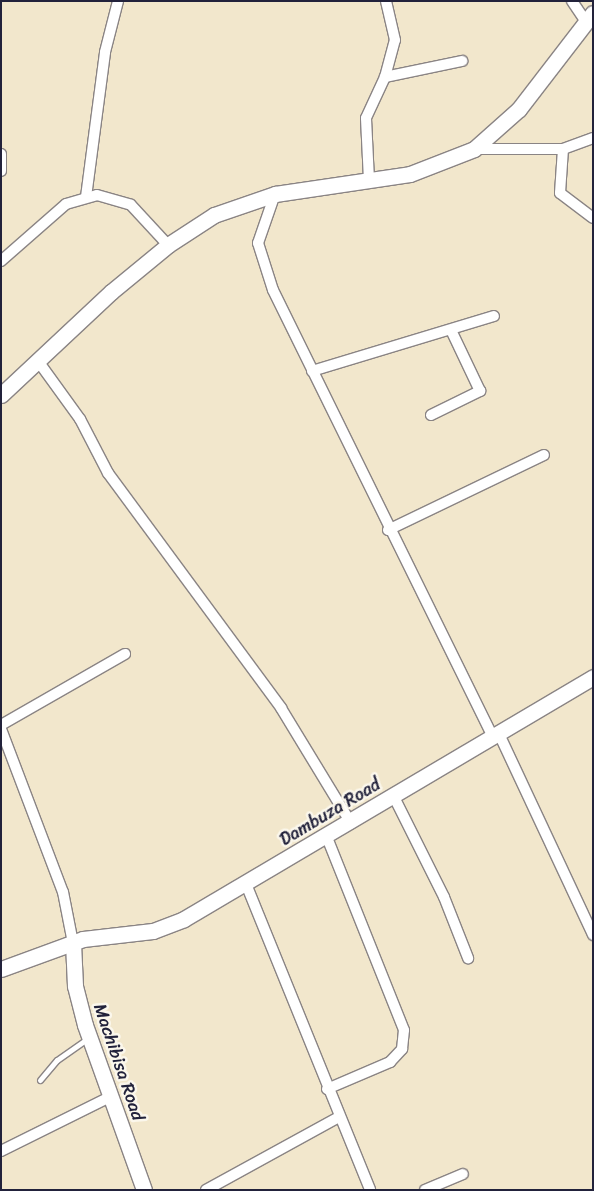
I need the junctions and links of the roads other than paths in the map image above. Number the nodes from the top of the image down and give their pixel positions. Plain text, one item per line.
1 (118, 1) edge
2 (386, 1) edge
3 (572, 1) edge
4 (589, 18) edge
5 (462, 61) dead end
6 (385, 77) junction
7 (593, 138) edge
8 (563, 148) junction
9 (474, 149) junction
10 (1, 154) edge
11 (1, 171) edge
12 (368, 180) junction
13 (275, 194) junction
14 (86, 196) junction
15 (593, 218) edge
16 (168, 245) junction
17 (1, 262) edge
18 (494, 316) dead end
19 (452, 332) junction
20 (38, 361) junction
21 (312, 371) junction
22 (1, 394) edge
23 (431, 415) dead end
24 (544, 454) dead end
25 (388, 530) junction
26 (125, 654) dead end
27 (593, 677) edge
28 (1, 725) edge
29 (1, 729) edge
30 (496, 736) junction
31 (393, 795) junction
32 (351, 823) junction
33 (327, 837) junction
34 (246, 884) junction
35 (593, 935) edge
36 (73, 943) junction
37 (468, 958) dead end
38 (1, 969) edge
39 (90, 1037) junction
40 (40, 1080) dead end
41 (327, 1089) junction
42 (110, 1097) junction
43 (339, 1117) junction
44 (1, 1151) edge
45 (463, 1174) dead end
46 (144, 1190) edge
47 (206, 1190) edge
48 (370, 1190) edge
49 (425, 1190) edge

1 - 14 street
2 - 6 street
3 - 4 street
4 - 9 street
5 - 6 street
6 - 12 street
7 - 8 street
8 - 9 street
8 - 15 street
9 - 12 street
10 - 11 street
12 - 13 street
13 - 16 street
13 - 21 street
14 - 16 street
14 - 17 street
16 - 20 street
18 - 19 street
19 - 21 street
19 - 23 street
20 - 22 street
20 - 32 street
21 - 25 street
24 - 25 street
25 - 30 street
26 - 28 street
27 - 30 street, Dambuza Road
29 - 36 street
30 - 31 street, Dambuza Road
30 - 35 street
31 - 32 street, Dambuza Road
31 - 37 street
32 - 33 street, Dambuza Road
33 - 34 street, Dambuza Road
33 - 41 street
34 - 36 street, Dambuza Road
34 - 41 street
36 - 38 street, Dambuza Road
36 - 39 street, Machibisa Road
39 - 40 lane
39 - 42 street, Machibisa Road
41 - 43 street
42 - 44 street
42 - 46 street, Machibisa Road
43 - 47 street
43 - 48 street
45 - 49 street

